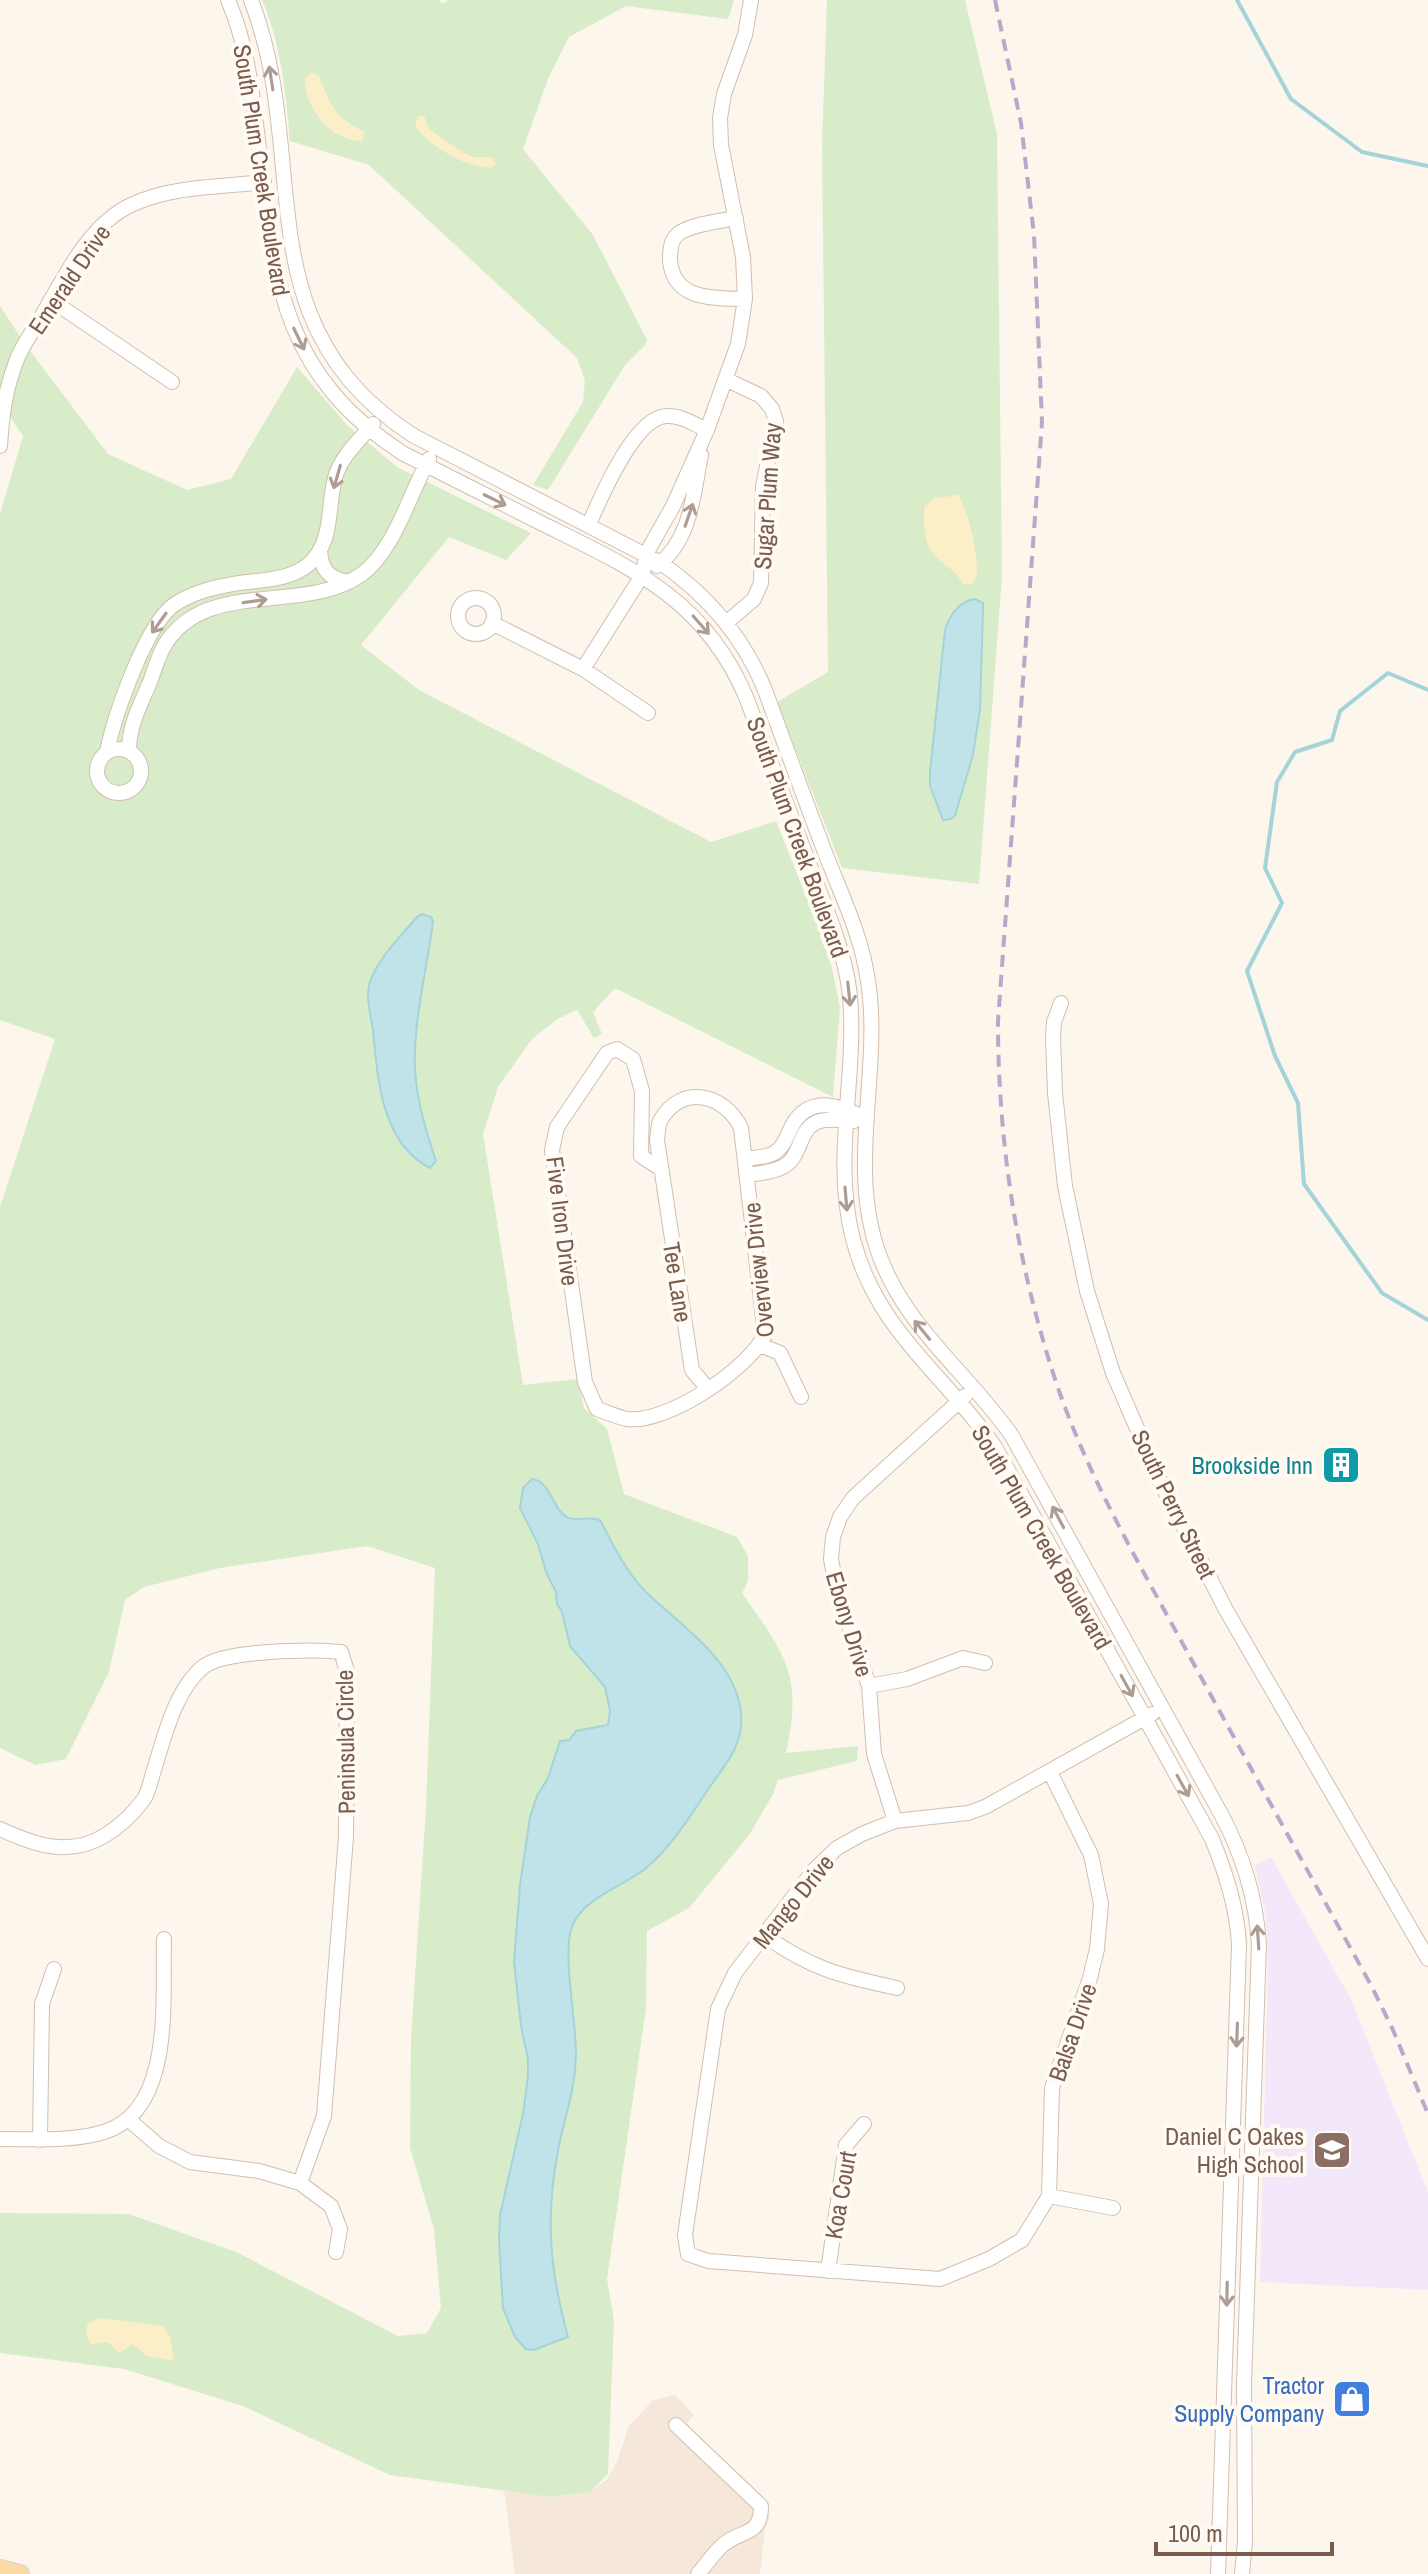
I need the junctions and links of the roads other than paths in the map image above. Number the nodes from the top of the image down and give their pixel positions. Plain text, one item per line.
1 (228, 0) edge
2 (251, 0) edge
3 (751, 0) edge
4 (264, 182) junction
5 (736, 218) junction
6 (745, 299) junction
7 (51, 300) junction
8 (727, 380) junction
9 (172, 382) dead end
10 (381, 414) junction
11 (368, 430) junction
12 (707, 430) junction
13 (0, 446) edge
14 (436, 447) junction
15 (426, 465) junction
16 (589, 524) junction
17 (320, 550) junction
18 (646, 554) junction
19 (661, 563) junction
20 (643, 574) junction
21 (349, 582) junction
22 (492, 623) dead end
23 (726, 623) junction
24 (583, 669) junction
25 (648, 713) dead end
26 (129, 751) junction
27 (107, 752) junction
28 (1061, 1003) dead end
29 (846, 1115) junction
30 (867, 1119) junction
31 (746, 1159) junction
32 (661, 1169) junction
33 (748, 1175) junction
34 (760, 1345) junction
35 (975, 1387) junction
36 (708, 1389) junction
37 (801, 1397) dead end
38 (959, 1401) junction
39 (985, 1663) dead end
40 (869, 1686) junction
41 (1163, 1708) junction
42 (1145, 1718) junction
43 (1050, 1772) junction
44 (895, 1821) junction
45 (0, 1829) edge
46 (764, 1935) junction
47 (164, 1939) dead end
48 (1428, 1959) edge
49 (54, 1969) dead end
50 (897, 1988) dead end
51 (128, 2119) junction
52 (864, 2124) dead end
53 (0, 2139) edge
54 (40, 2140) junction
55 (300, 2183) junction
56 (1049, 2196) junction
57 (1113, 2208) dead end
58 (336, 2252) dead end
59 (688, 2254) joint
60 (828, 2271) junction
61 (676, 2425) dead end
62 (0, 2569) edge
63 (20, 2574) edge
64 (698, 2574) edge
65 (1218, 2574) edge
66 (1242, 2574) edge

1 - 4 street, South Plum Creek Boulevard
10 -> 2 street, South Plum Creek Boulevard
3 - 5 street
4 - 7 street, Emerald Drive
4 -> 11 street, South Plum Creek Boulevard
5 - 6 street
5 - 6 street
6 - 8 street
7 - 9 street
7 - 13 street, Emerald Drive
8 - 12 street
8 - 23 street, Sugar Plum Way
10 - 11 street
10 - 14 street, South Plum Creek Boulevard
11 - 15 street, South Plum Creek Boulevard
11 -> 17 street
12 - 16 street
12 - 18 street
19 -> 12 street
14 - 15 street
14 - 16 street, South Plum Creek Boulevard
15 -> 20 street, South Plum Creek Boulevard
15 - 21 street
16 - 18 street, South Plum Creek Boulevard
17 - 21 street
17 -> 27 street
18 - 19 street, South Plum Creek Boulevard
18 - 20 street
19 - 20 street
19 - 23 street, South Plum Creek Boulevard
20 - 24 street
20 -> 29 street, South Plum Creek Boulevard
26 -> 21 street
22 - 24 street
23 - 30 street, South Plum Creek Boulevard
24 - 25 street
26 - 27 street
26 - 27 street
28 - 48 street, South Perry Street
29 - 30 street
29 - 31 street
29 - 33 street, Overview Drive
29 -> 38 street, South Plum Creek Boulevard
35 -> 30 street, South Plum Creek Boulevard
31 - 32 street, Overview Drive
31 - 33 street, Overview Drive
32 - 36 street, Tee Lane
32 - 36 street, Five Iron Drive
33 - 34 street, Overview Drive
34 - 36 street
34 - 37 street, Overview Drive
35 - 38 street, Ebony Drive
41 -> 35 street, South Plum Creek Boulevard
38 - 40 street, Ebony Drive
38 -> 42 street, South Plum Creek Boulevard
39 - 40 street
40 - 44 street, Ebony Drive
41 - 42 street, Mango Drive
66 -> 41 street, South Plum Creek Boulevard
42 - 43 street, Mango Drive
42 -> 65 street, South Plum Creek Boulevard
43 - 44 street, Mango Drive
43 - 56 street, Balsa Drive
44 - 46 street, Mango Drive
45 - 55 street, Peninsula Circle
46 - 50 street
46 - 59 street, Mango Drive
47 - 51 street
49 - 54 street
51 - 54 street
51 - 55 street
52 - 60 street, Koa Court
53 - 54 street
55 - 58 street
56 - 57 street
56 - 60 street, Balsa Drive
59 - 60 street, Balsa Drive
61 - 64 street
62 - 63 main road

